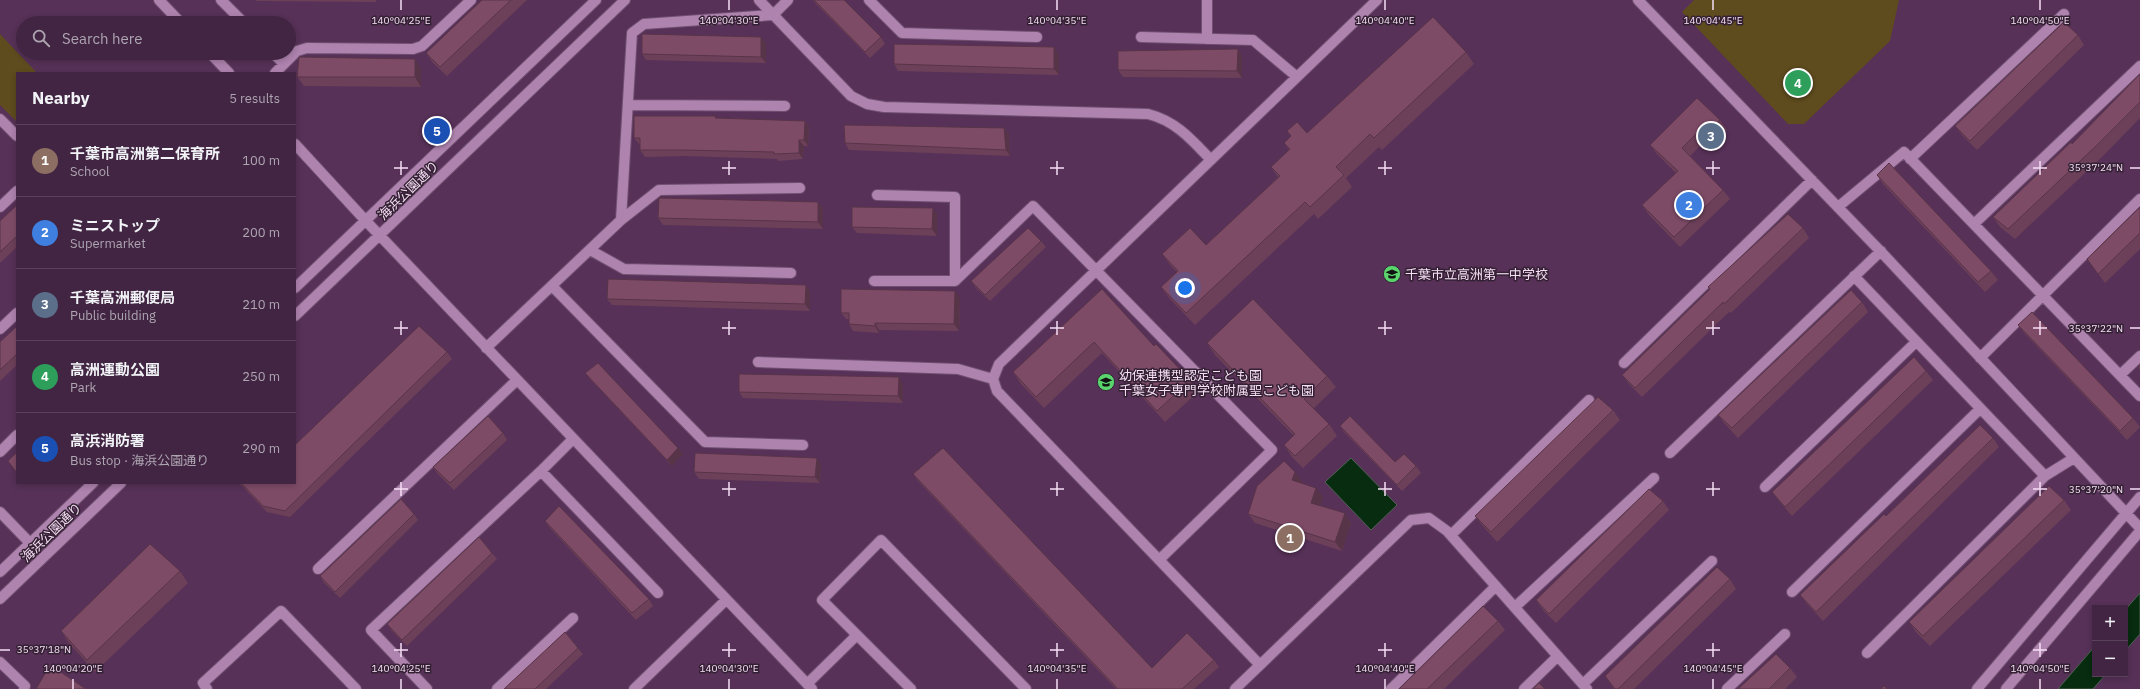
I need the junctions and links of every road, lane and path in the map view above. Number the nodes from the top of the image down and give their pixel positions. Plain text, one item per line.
1 (159, 0) edge
2 (222, 0) edge
3 (471, 0) edge
4 (596, 0) edge
5 (625, 0) edge
6 (759, 0) edge
7 (788, 0) edge
8 (869, 0) edge
9 (1207, 0) edge
10 (1377, 0) edge
11 (1638, 0) edge
12 (2064, 14) dead end
13 (773, 15) junction
14 (174, 16) edge
15 (237, 16) edge
16 (1037, 37) dead end
17 (1141, 37) dead end
18 (1207, 39) junction
19 (296, 52) edge
20 (217, 60) edge
21 (280, 60) edge
22 (288, 60) edge
23 (284, 64) junction
24 (2140, 66) edge
25 (228, 72) edge
26 (276, 72) edge
27 (1297, 77) junction
28 (628, 105) junction
29 (785, 106) dead end
30 (0, 119) edge
31 (16, 135) edge
32 (296, 145) edge
33 (1910, 159) junction
34 (1211, 160) junction
35 (1812, 180) junction
36 (800, 188) dead end
37 (16, 192) edge
38 (877, 195) dead end
39 (2140, 199) edge
40 (0, 207) edge
41 (1838, 207) junction
42 (365, 220) junction
43 (621, 220) junction
44 (1974, 224) junction
45 (379, 235) junction
46 (590, 250) junction
47 (1880, 251) junction
48 (1097, 270) junction
49 (791, 273) dead end
50 (1854, 276) junction
51 (874, 281) dead end
52 (955, 282) junction
53 (552, 286) junction
54 (296, 287) edge
55 (2043, 296) junction
56 (16, 314) edge
57 (296, 315) edge
58 (0, 329) edge
59 (1916, 342) junction
60 (486, 348) junction
61 (2140, 356) edge
62 (1980, 358) junction
63 (758, 362) dead end
64 (1624, 363) dead end
65 (2120, 375) junction
66 (992, 379) junction
67 (517, 380) junction
68 (2140, 396) edge
69 (1589, 400) dead end
70 (1980, 409) junction
71 (16, 436) edge
72 (573, 439) junction
73 (803, 445) dead end
74 (0, 452) edge
75 (1670, 453) dead end
76 (2074, 458) junction
77 (541, 471) junction
78 (2045, 476) junction
79 (1654, 478) dead end
80 (92, 484) edge
81 (120, 484) edge
82 (1765, 487) dead end
83 (2140, 498) edge
84 (0, 512) edge
85 (2126, 514) junction
86 (2140, 530) edge
87 (1451, 535) junction
88 (30, 543) junction
89 (1160, 560) junction
90 (1712, 561) dead end
91 (318, 569) dead end
92 (0, 572) edge
93 (1496, 586) junction
94 (1792, 592) dead end
95 (658, 593) dead end
96 (0, 599) edge
97 (726, 600) junction
98 (1515, 607) junction
99 (574, 618) dead end
100 (1785, 634) dead end
101 (857, 635) junction
102 (1867, 653) dead end
103 (1558, 656) junction
104 (0, 662) edge
105 (1260, 665) junction
106 (809, 686) edge
107 (1585, 686) edge
108 (24, 689) edge
109 (207, 689) edge
110 (356, 689) edge
111 (427, 689) edge
112 (497, 689) edge
113 (634, 689) edge
114 (910, 689) edge
115 (1026, 689) edge
116 (1234, 689) edge
117 (1391, 689) edge
118 (1524, 689) edge
119 (1727, 689) edge
120 (1977, 689) edge
121 (2006, 689) edge

1 - 14 street
2 - 15 street
3 - 19 street
4 - 42 street, 海浜公園通り
5 - 45 street, 海浜公園通り
6 - 13 street
7 - 13 street
8 - 16 street
9 - 18 street
10 - 27 street
11 - 35 street
12 - 33 street
13 - 28 street
13 - 34 street
17 - 18 street
18 - 27 street
20 - 25 street
21 - 23 street
22 - 23 street
23 - 26 street
24 - 44 street
27 - 34 street
28 - 29 street
28 - 43 street
30 - 31 street
32 - 42 street
33 - 41 street
33 - 44 street
34 - 48 street
35 - 41 street
35 - 64 street
36 - 43 street
37 - 40 street
38 - 52 street
39 - 55 street
41 - 47 street
42 - 45 street
42 - 54 street, 海浜公園通り
43 - 46 street
44 - 55 street
45 - 57 street, 海浜公園通り
45 - 60 street
46 - 49 street
46 - 53 street
47 - 50 street
47 - 62 street
48 - 52 street
48 - 66 street
48 - 89 street
50 - 59 street
50 - 75 street
51 - 52 street
53 - 60 street
53 - 73 street
55 - 62 street
55 - 65 street
56 - 58 street
59 - 70 street
59 - 82 street
60 - 67 street
61 - 65 street
62 - 76 street
63 - 66 street
65 - 68 street
66 - 89 street
67 - 72 street
67 - 91 street
69 - 87 street
70 - 78 street
70 - 94 street
71 - 74 street
72 - 77 street
72 - 97 street
76 - 78 street
76 - 85 street
77 - 95 street
77 - 111 street
78 - 102 street
79 - 98 street
80 - 88 street, 海浜公園通り
81 - 96 street, 海浜公園通り
83 - 85 street
84 - 88 street
85 - 86 street
85 - 120 street
86 - 121 street
87 - 93 street
87 - 105 street
88 - 92 street, 海浜公園通り
89 - 105 street
90 - 107 street
93 - 98 street
93 - 117 street
97 - 106 street
97 - 113 street
98 - 103 street
99 - 112 street
100 - 119 street
101 - 106 street
101 - 114 street
101 - 115 street
103 - 107 street
103 - 118 street
104 - 108 street
105 - 116 street
109 - 110 street

